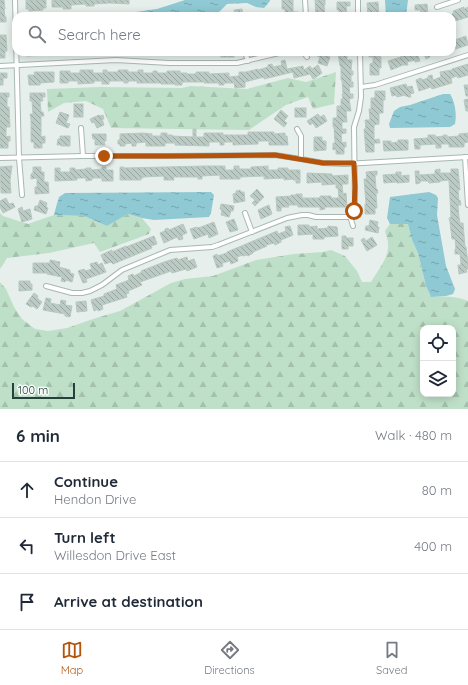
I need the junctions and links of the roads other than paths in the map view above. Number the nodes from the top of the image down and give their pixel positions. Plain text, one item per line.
1 (15, 0) edge
2 (305, 0) edge
3 (358, 0) edge
4 (458, 0) edge
5 (437, 7) dead end
6 (15, 12) edge
7 (306, 12) edge
8 (358, 12) edge
9 (468, 55) edge
10 (16, 56) edge
11 (246, 56) edge
12 (267, 56) edge
13 (360, 56) edge
14 (248, 61) junction
15 (16, 65) junction
16 (0, 66) edge
17 (361, 87) junction
18 (81, 128) dead end
19 (297, 130) dead end
20 (83, 156) junction
21 (467, 157) edge
22 (0, 158) edge
23 (19, 158) junction
24 (301, 159) junction
25 (354, 163) junction
26 (22, 195) dead end
27 (468, 205) edge
28 (245, 213) dead end
29 (349, 217) junction
30 (353, 226) dead end
31 (252, 232) junction
32 (46, 286) dead end

1 - 6 street
2 - 7 street
3 - 8 street
4 - 5 street
9 - 17 street
10 - 15 street
11 - 14 street
12 - 14 street
13 - 17 street
14 - 15 street
15 - 16 street
15 - 23 street
17 - 25 street
18 - 20 street
19 - 24 street
20 - 23 street
20 - 24 street
21 - 25 street
21 - 27 street
22 - 23 street
23 - 26 street
24 - 25 street
25 - 29 street
28 - 31 street
29 - 30 street
29 - 31 street
31 - 32 street

